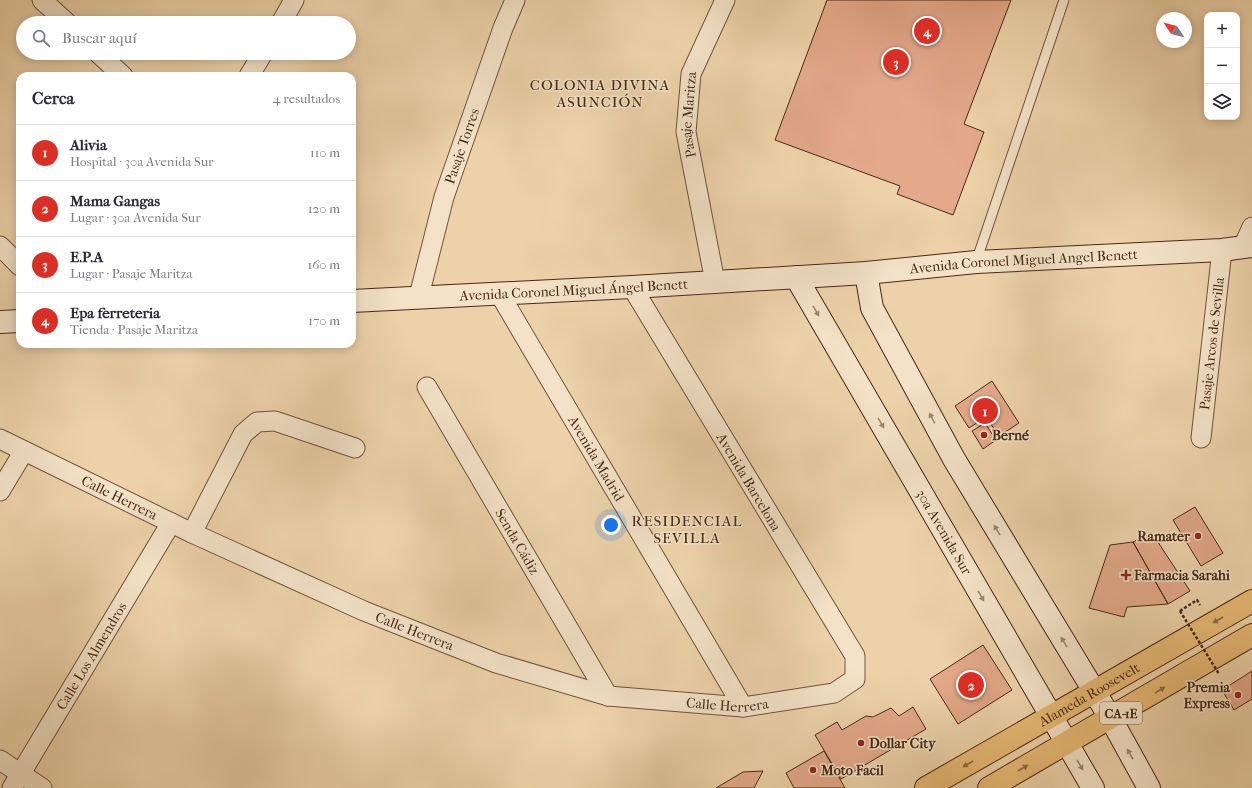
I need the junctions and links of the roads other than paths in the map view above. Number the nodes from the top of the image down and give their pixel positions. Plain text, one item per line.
1 (42, 0) edge
2 (294, 0) edge
3 (515, 0) edge
4 (726, 0) edge
5 (1064, 0) edge
6 (59, 16) edge
7 (285, 16) edge
8 (106, 60) edge
9 (259, 60) edge
10 (119, 72) edge
11 (251, 72) edge
12 (1252, 227) edge
13 (0, 246) edge
14 (1239, 248) edge
15 (16, 262) edge
16 (976, 262) junction
17 (866, 273) junction
18 (796, 277) junction
19 (715, 282) junction
20 (632, 287) junction
21 (499, 293) junction
22 (419, 296) junction
23 (356, 301) edge
24 (16, 321) edge
25 (0, 322) edge
26 (427, 387) dead end
27 (1202, 438) dead end
28 (0, 439) edge
29 (355, 448) dead end
30 (24, 451) junction
31 (0, 491) edge
32 (171, 523) junction
33 (192, 533) junction
34 (1252, 601) edge
35 (1252, 635) edge
36 (855, 679) joint
37 (1094, 692) junction
38 (608, 696) junction
39 (743, 707) junction
40 (1050, 716) junction
41 (1111, 719) junction
42 (1066, 743) junction
43 (0, 760) edge
44 (16, 781) edge
45 (42, 788) edge
46 (926, 788) edge
47 (989, 788) edge
48 (1093, 788) edge
49 (1149, 788) edge

1 - 6 street
2 - 7 street
3 - 22 street, Pasaje Torres
4 - 19 street, Pasaje Maritza
5 - 16 lane
8 - 10 street
9 - 11 street
12 - 14 street, Pasaje Arcos de Sevilla
13 - 15 street
14 - 16 street, Avenida Coronel Miguel Angel Benett
14 - 27 street, Pasaje Arcos de Sevilla
16 - 17 street, Avenida Coronel Miguel Angel Benett
17 - 18 street, Avenida Coronel Miguel Angel Benett
37 -> 17 street
18 - 19 street, Avenida Coronel Miguel Ángel Benett
18 -> 40 street, 30a Avenida Sur
19 - 20 street, Avenida Coronel Miguel Ángel Benett
20 - 21 street, Avenida Coronel Miguel Ángel Benett
20 - 36 street, Avenida Barcelona
21 - 22 street, Avenida Coronel Miguel Ángel Benett
21 - 39 street, Avenida Madrid
22 - 23 street, Avenida Coronel Miguel Ángel Benett
24 - 25 street
26 - 38 street, Senda Cádiz
28 - 30 street, Calle Herrera
29 - 33 street
30 - 31 street
30 - 32 street, Calle Herrera
32 - 33 street, Calle Herrera
32 - 44 street, Calle Los Almendros
33 - 38 street, Calle Herrera
34 -> 37 highway, Alameda Roosevelt / CA-1E
41 -> 35 highway, CA-1E
36 - 39 street, Calle Herrera
37 - 40 highway, Alameda Roosevelt / CA-1E
37 - 41 street
38 - 39 street, Calle Herrera
40 - 42 street, 30a Avenida Sur
40 -> 46 highway, Alameda Roosevelt / CA-1E
41 - 42 highway, CA-1E
49 -> 41 street
47 -> 42 highway, CA-1E
42 -> 48 street, 30a Avenida Sur
43 - 44 street
44 - 45 street

